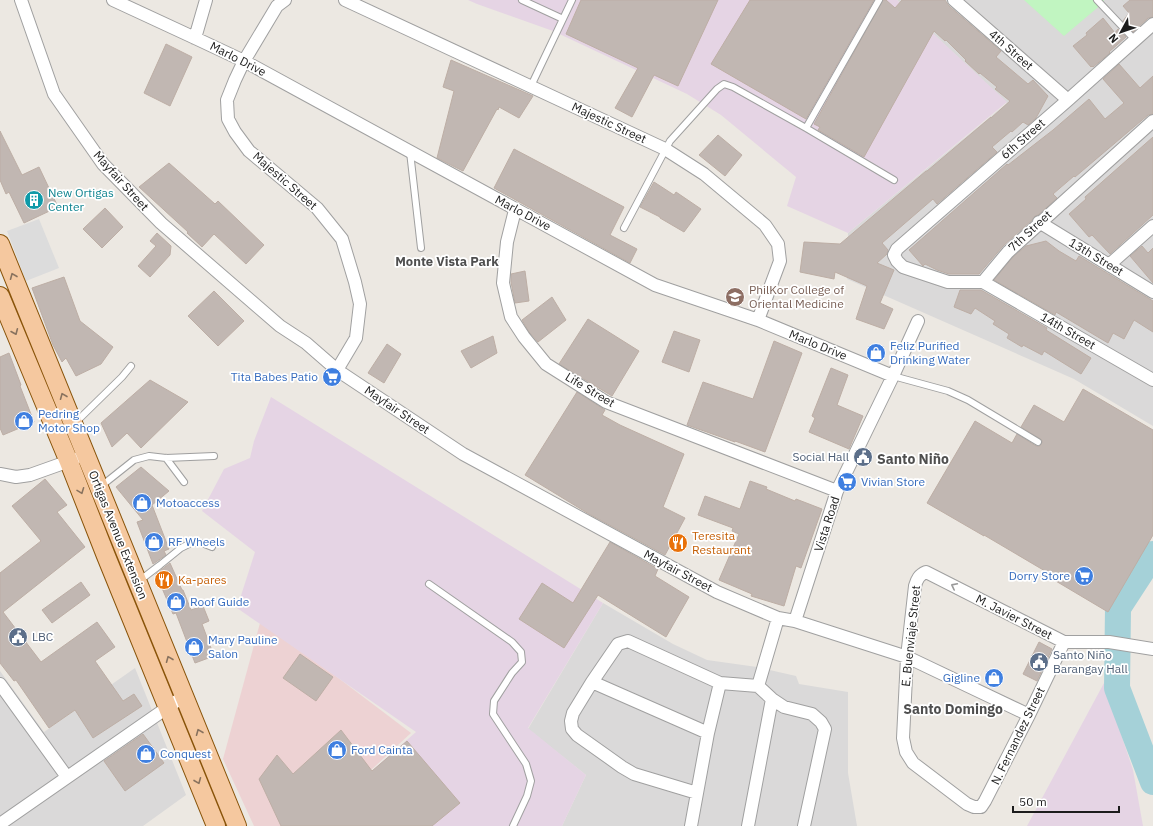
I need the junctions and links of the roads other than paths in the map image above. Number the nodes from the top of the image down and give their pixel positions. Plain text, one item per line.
1 (20, 0) edge
2 (113, 0) edge
3 (206, 0) edge
4 (285, 0) edge
5 (345, 0) edge
6 (522, 0) edge
7 (572, 0) edge
8 (879, 0) edge
9 (954, 0) edge
10 (1097, 0) edge
11 (563, 18) junction
12 (1153, 24) edge
13 (195, 38) junction
14 (1135, 40) junction
15 (244, 61) junction
16 (531, 86) junction
17 (1068, 100) junction
18 (1153, 120) edge
19 (806, 128) junction
20 (665, 149) junction
21 (410, 152) junction
22 (894, 180) dead end
23 (516, 210) junction
24 (1039, 222) junction
25 (1153, 226) edge
26 (624, 228) dead end
27 (0, 244) edge
28 (421, 248) dead end
29 (1109, 265) junction
30 (983, 282) junction
31 (1153, 292) edge
32 (0, 296) edge
33 (758, 320) junction
34 (918, 321) dead end
35 (131, 366) dead end
36 (337, 370) junction
37 (893, 376) junction
38 (1153, 380) edge
39 (74, 424) junction
40 (1038, 442) dead end
41 (214, 456) dead end
42 (77, 458) junction
43 (166, 458) junction
44 (0, 474) edge
45 (184, 482) dead end
46 (99, 488) junction
47 (837, 491) junction
48 (212, 547) dead end
49 (926, 572) joint
50 (137, 582) junction
51 (429, 584) dead end
52 (778, 618) junction
53 (795, 621) junction
54 (1064, 642) junction
55 (1150, 648) edge
56 (907, 657) junction
57 (592, 682) junction
58 (720, 683) junction
59 (0, 684) edge
60 (758, 686) junction
61 (184, 696) junction
62 (772, 699) junction
63 (167, 706) junction
64 (1029, 715) junction
65 (708, 733) junction
66 (68, 777) junction
67 (697, 793) junction
68 (981, 806) joint
69 (0, 824) edge
70 (216, 826) edge
71 (237, 826) edge
72 (513, 826) edge
73 (692, 826) edge
74 (748, 826) edge
75 (804, 826) edge

1 - 36 street, Mayfair Street
2 - 13 street, Marlo Drive
3 - 13 street
4 - 15 street, Majestic Street
5 - 16 street, Majestic Street
6 - 11 lane
7 - 11 lane
8 - 19 lane
9 - 17 street, 4th Street
10 - 14 lane
11 - 16 lane
12 - 14 street, 6th Street
13 - 15 street, Marlo Drive
14 - 17 street, 6th Street
15 - 21 street, Marlo Drive
15 - 36 street, Majestic Street
16 - 20 street, Majestic Street
17 - 30 street, 6th Street
18 - 24 street, 7th Street
19 - 20 lane
19 - 22 lane
20 - 26 lane
20 - 33 street, Majestic Street
21 - 23 street, Marlo Drive
21 - 28 lane
23 - 33 street, Marlo Drive
23 - 47 street, Life Street
24 - 29 street, 13th Street
24 - 30 street, 7th Street
25 - 29 street
39 -> 27 main road, Ortigas Avenue Extension
29 - 31 street, 13th Street
30 - 38 street, 14th Street
32 -> 42 main road, Ortigas Avenue Extension
33 - 37 street, Marlo Drive
34 - 37 street, Vista Road
35 - 39 lane
36 - 52 street, Mayfair Street
37 - 40 lane, Marlo Drive
37 - 47 street, Vista Road
39 - 42 main road, Ortigas Avenue Extension
41 - 43 lane
42 - 44 street
42 - 46 main road, Ortigas Avenue Extension
42 -> 63 main road, Ortigas Avenue Extension
43 - 45 lane
43 - 46 lane
46 - 50 main road, Ortigas Avenue Extension
47 - 53 street, Vista Road
48 - 50 lane
54 -> 49 street, M. Javier Street
49 - 56 street, E. Buenviaje Street
61 -> 50 main road, Ortigas Avenue Extension
51 - 72 lane
52 - 53 street, Mayfair Street
52 - 60 street
53 - 56 street, Mayfair Street
54 - 55 street, M. Javier Street
54 - 64 street, N. Fernandez Street
56 - 64 street, Mayfair Street
56 - 68 street, E. Buenviaje Street
57 - 58 street
57 - 65 street
57 - 67 street
58 - 60 street
58 - 65 street
59 - 66 street
60 - 62 street
61 - 63 street
71 -> 61 main road, Ortigas Avenue Extension
62 - 74 street
62 - 75 street
63 - 66 street
63 -> 70 main road, Ortigas Avenue Extension
64 - 68 street, N. Fernandez Street
65 - 67 street
66 - 69 street
67 - 73 street

